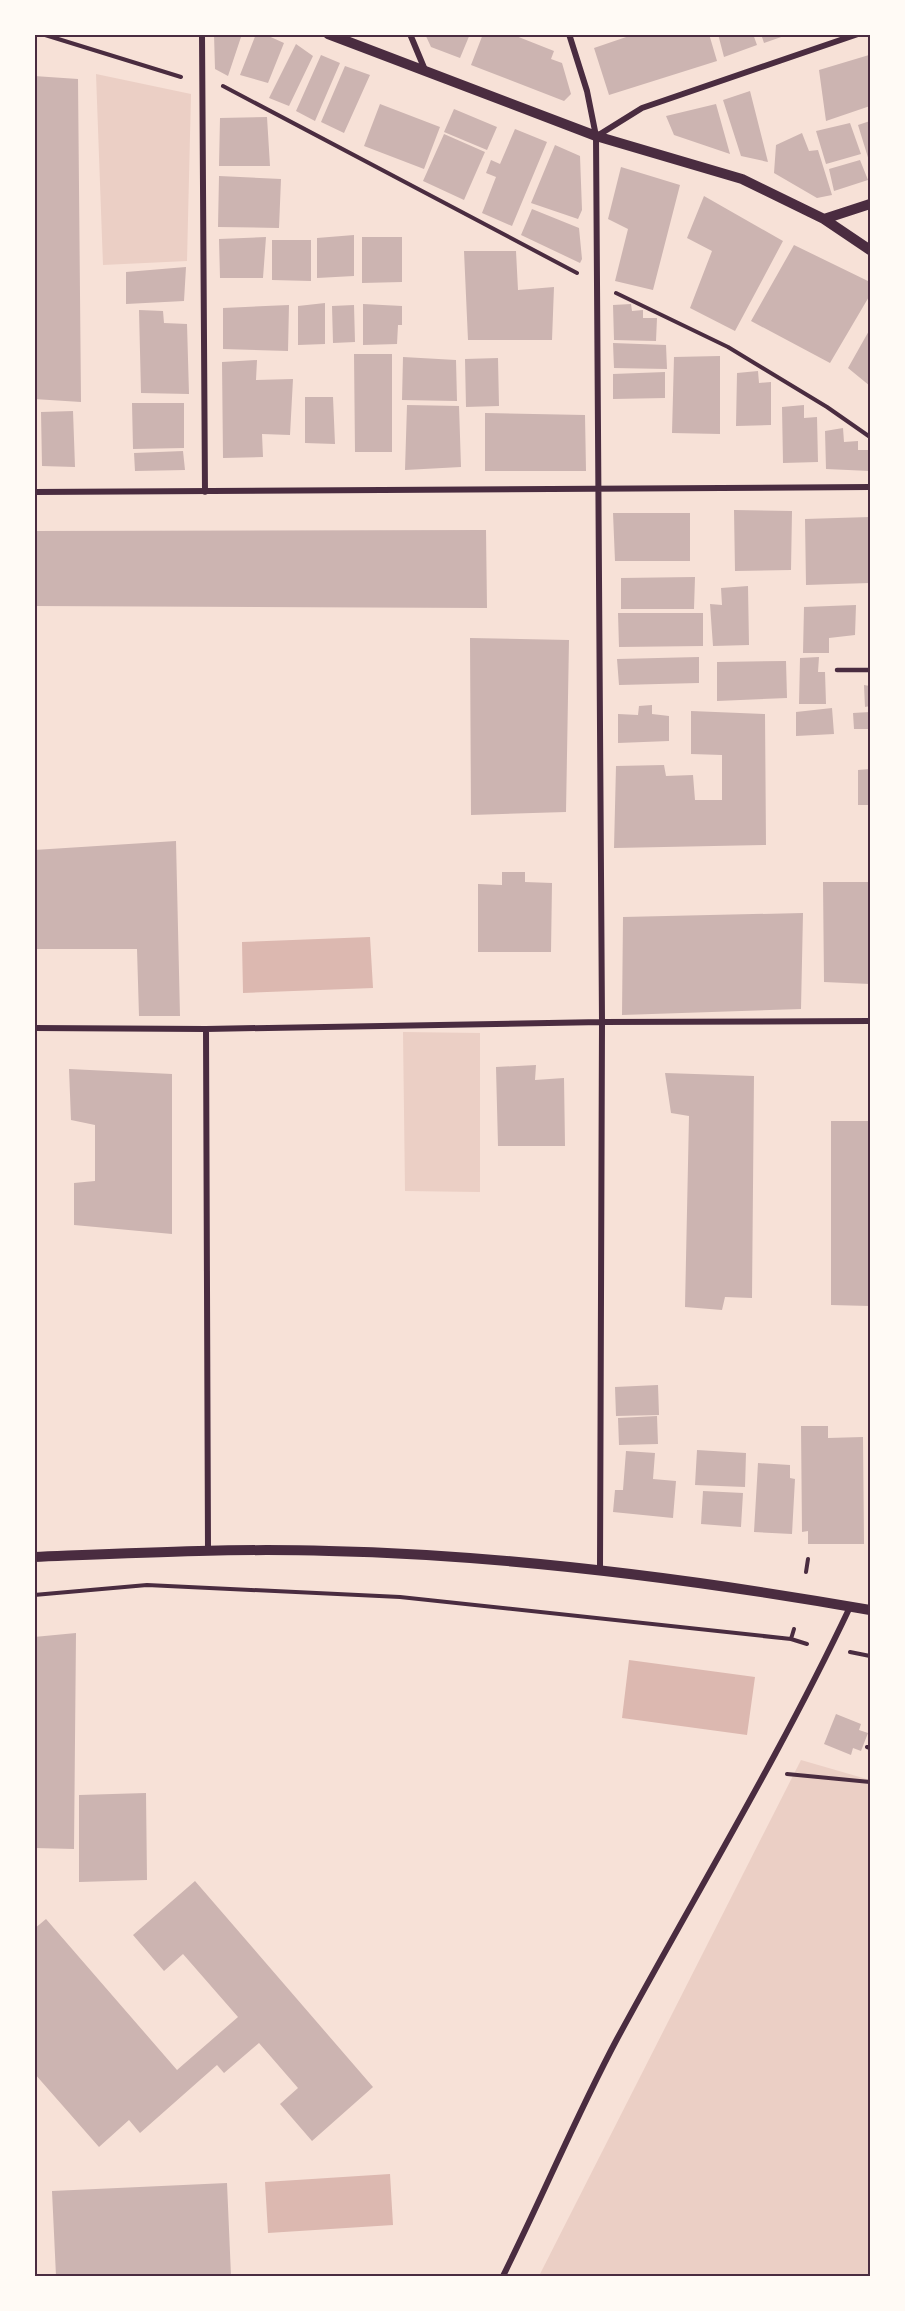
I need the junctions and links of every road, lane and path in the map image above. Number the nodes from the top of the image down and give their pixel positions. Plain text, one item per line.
1 (42, 34) edge
2 (202, 34) edge
3 (328, 34) edge
4 (410, 34) edge
5 (569, 34) edge
6 (858, 34) edge
7 (426, 72) junction
8 (203, 79) junction
9 (596, 136) junction
10 (870, 204) edge
11 (824, 219) junction
12 (870, 250) edge
13 (596, 283) junction
14 (870, 437) edge
15 (870, 487) edge
16 (598, 488) junction
17 (34, 492) edge
18 (204, 492) junction
19 (837, 670) dead end
20 (870, 670) edge
21 (602, 1022) junction
22 (870, 1022) edge
23 (34, 1028) edge
24 (206, 1029) junction
25 (208, 1550) junction
26 (34, 1557) edge
27 (808, 1559) dead end
28 (600, 1571) junction
29 (806, 1572) dead end
30 (34, 1595) edge
31 (850, 1607) junction
32 (870, 1610) edge
33 (794, 1629) dead end
34 (791, 1639) junction
35 (807, 1644) dead end
36 (846, 1652) dead end
37 (870, 1656) edge
38 (765, 1771) junction
39 (870, 1782) edge
40 (503, 2277) edge

1 - 8 path
2 - 8 street
3 - 7 street
4 - 7 street
5 - 9 street
6 - 9 street
7 - 9 street
8 - 13 path
8 - 18 street
9 - 11 street
9 - 13 street
10 - 11 street
11 - 12 street
13 - 14 path
13 - 16 street
15 - 16 street
16 - 18 street
16 - 21 street
17 - 18 street
19 - 20 lane
21 - 22 street
21 - 24 street
21 - 28 street
23 - 24 street
24 - 25 street
25 - 26 street
25 - 28 street
27 - 29 path
28 - 31 street
30 - 34 path
31 - 32 street
31 - 38 street
33 - 34 path
34 - 35 path
36 - 37 path
38 - 39 path
38 - 40 street

